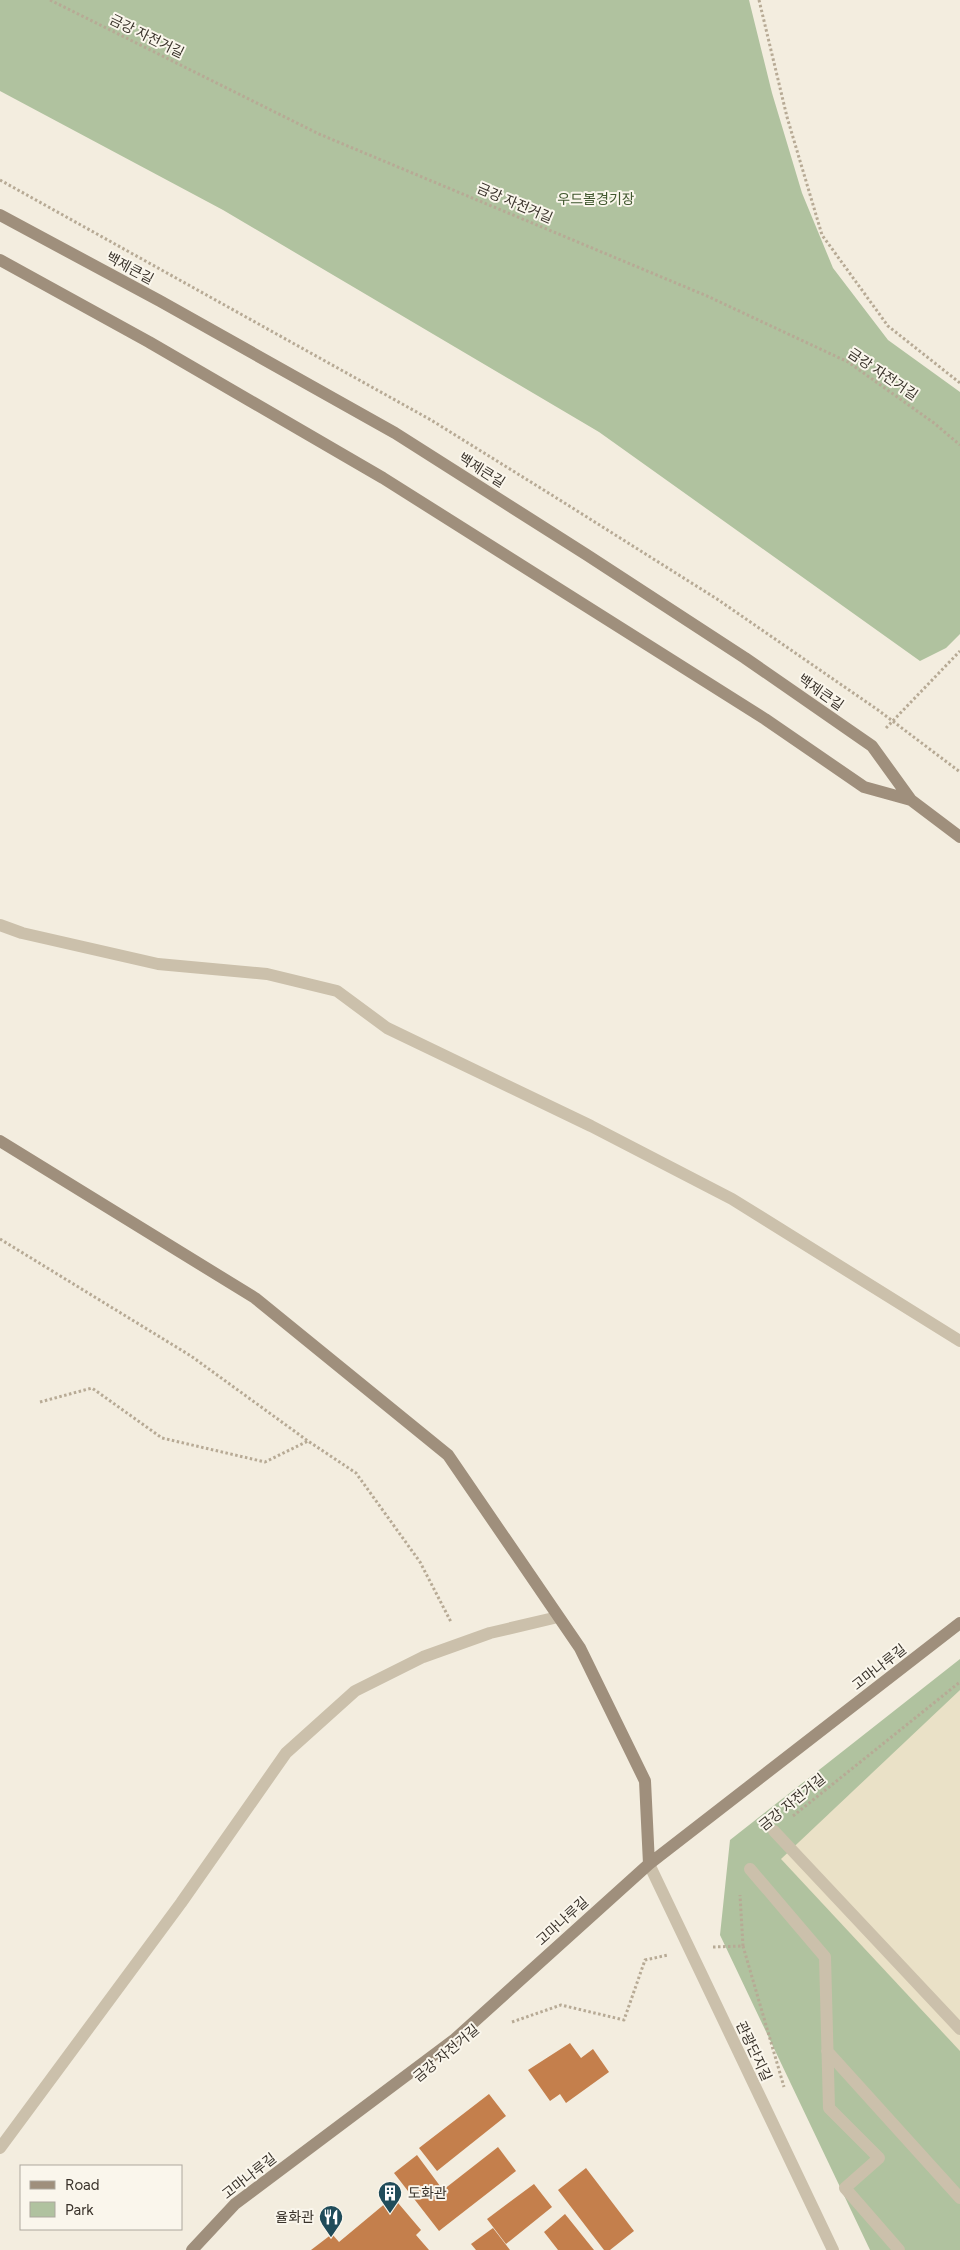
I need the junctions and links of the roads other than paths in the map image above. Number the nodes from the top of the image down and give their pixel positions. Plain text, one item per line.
1 (0, 215) edge
2 (0, 260) edge
3 (911, 800) junction
4 (960, 837) edge
5 (0, 925) edge
6 (0, 1141) edge
7 (960, 1342) edge
8 (558, 1617) junction
9 (960, 1623) edge
10 (774, 1831) road end
11 (649, 1864) junction
12 (750, 1868) road end
13 (960, 2029) edge
14 (827, 2051) junction
15 (0, 2148) edge
16 (960, 2198) edge
17 (192, 2250) edge
18 (833, 2250) edge
19 (899, 2250) edge

1 - 3 main road, 백제큰길
2 - 3 main road, 백제큰길
3 - 4 main road, 백제큰길
5 - 7 street
6 - 8 main road
8 - 11 main road
8 - 15 street
9 - 11 main road, 고마나루길
10 - 13 street
11 - 17 main road, 고마나루길
11 - 18 street, 관광단지길
12 - 14 street
14 - 16 street
14 - 19 street

